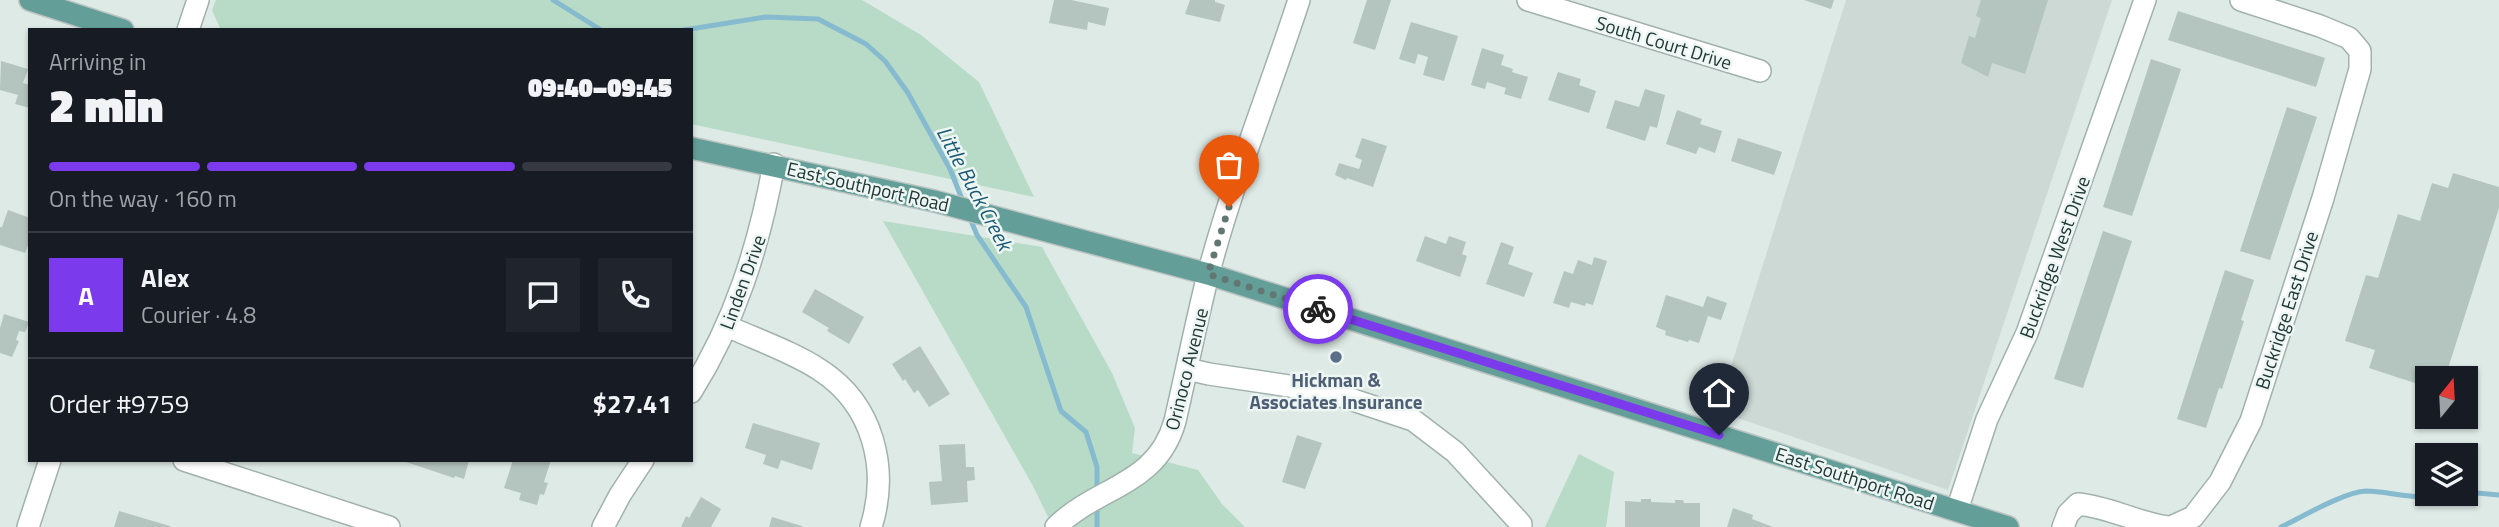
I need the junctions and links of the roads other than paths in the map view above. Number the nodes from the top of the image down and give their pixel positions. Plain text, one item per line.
1 (30, 0) edge
2 (198, 0) edge
3 (1299, 0) edge
4 (1528, 0) edge
5 (2145, 0) edge
6 (2241, 0) edge
7 (117, 28) edge
8 (189, 28) edge
9 (1760, 71) dead end
10 (693, 148) edge
11 (774, 164) junction
12 (1208, 274) junction
13 (727, 326) junction
14 (1187, 369) junction
15 (693, 389) edge
16 (49, 462) edge
17 (189, 462) edge
18 (642, 462) edge
19 (1957, 510) junction
20 (331, 518) edge
21 (1521, 524) dead end
22 (28, 527) edge
23 (389, 527) edge
24 (603, 527) edge
25 (871, 527) edge
26 (1056, 527) edge
27 (2008, 527) edge
28 (2063, 527) edge
29 (2170, 527) edge

1 - 7 main road
2 - 8 street
3 - 12 street, Orinoco Avenue
4 - 9 street, South Court Drive
5 - 19 street, Buckridge West Drive
6 - 29 street, Buckridge East Drive
10 - 11 main road, East Southport Road
11 - 12 main road, East Southport Road
11 - 13 street, Linden Drive
12 - 14 street, Orinoco Avenue
12 - 19 main road, East Southport Road
13 - 15 street, Linden Drive
13 - 25 street
14 - 21 street
14 - 26 street, Orinoco Avenue
16 - 22 street
17 - 20 street
18 - 24 street
19 - 27 main road, East Southport Road
20 - 23 street
28 - 29 street, Buckridge East Drive

